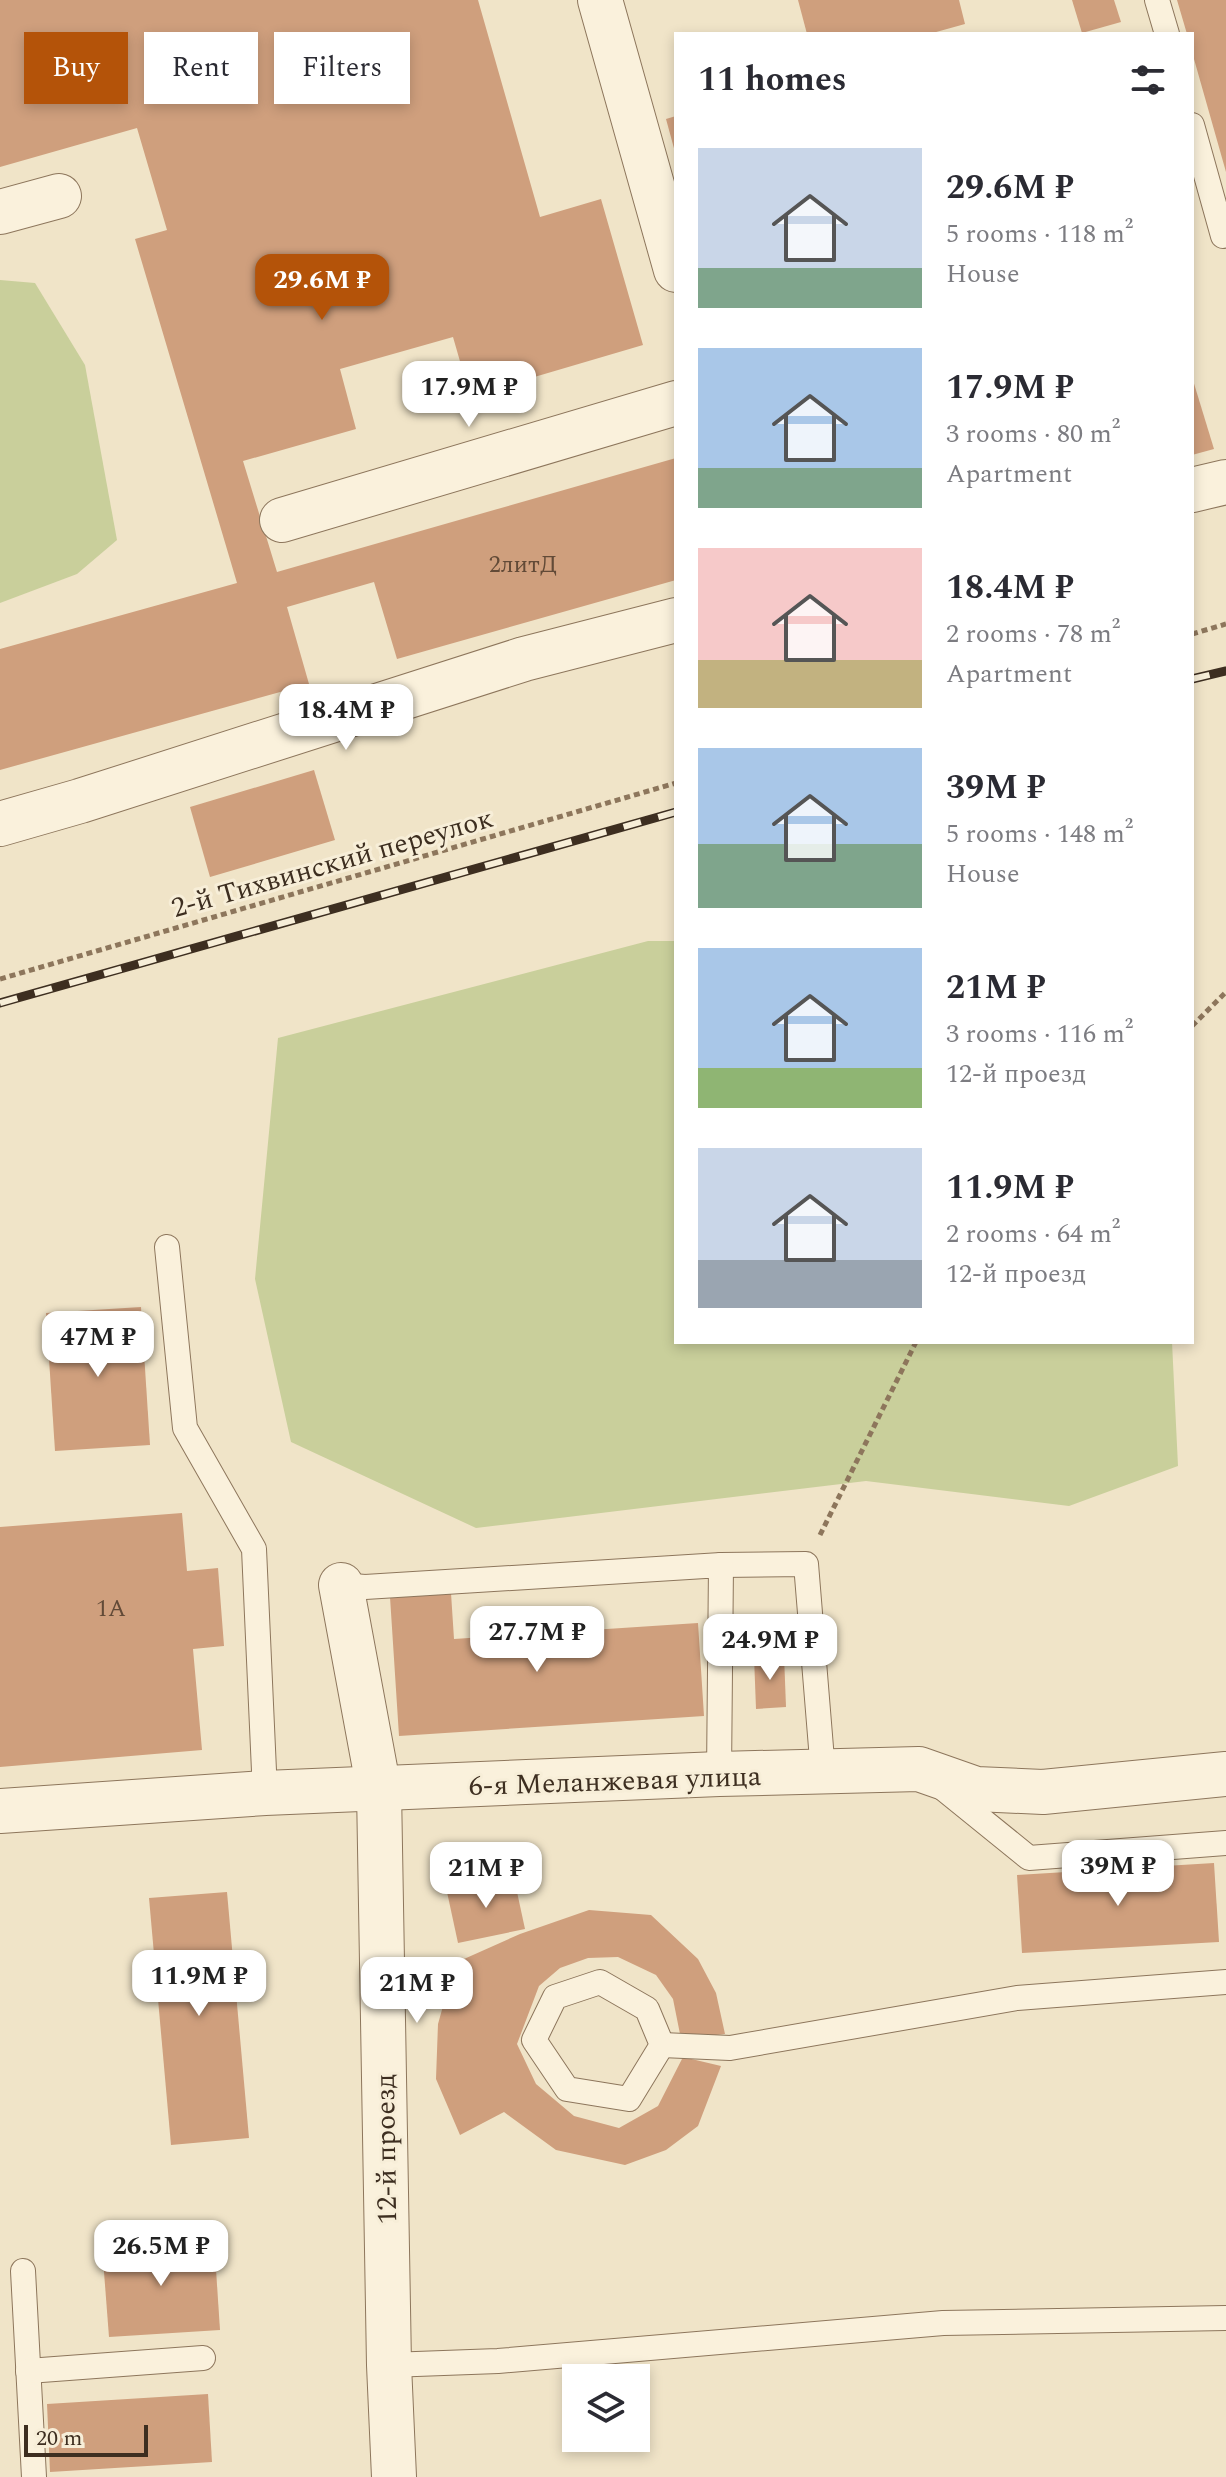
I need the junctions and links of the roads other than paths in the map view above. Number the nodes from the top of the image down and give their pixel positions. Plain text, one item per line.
1 (600, 0) edge
2 (1157, 0) edge
3 (1166, 32) edge
4 (1194, 132) edge
5 (59, 196) dead end
6 (0, 212) edge
7 (1223, 236) dead end
8 (674, 263) edge
9 (674, 404) edge
10 (1226, 482) edge
11 (1194, 490) edge
12 (282, 520) dead end
13 (674, 621) edge
14 (0, 824) edge
15 (167, 1247) dead end
16 (721, 1565) junction
17 (341, 1585) joint
18 (919, 1769) junction
19 (823, 1772) junction
20 (719, 1774) junction
21 (1226, 1774) edge
22 (379, 1790) junction
23 (265, 1793) junction
24 (0, 1811) edge
25 (1226, 1843) edge
26 (1226, 1982) edge
27 (662, 2045) junction
28 (23, 2271) dead end
29 (1226, 2318) edge
30 (203, 2358) dead end
31 (389, 2365) junction
32 (28, 2371) junction
33 (34, 2477) edge
34 (394, 2477) edge

1 - 8 street
2 - 3 lane
4 - 7 lane
5 - 6 street
9 - 12 street
10 - 11 street
13 - 14 street
15 - 23 lane
16 - 17 lane
16 - 19 lane
16 - 20 lane
17 - 22 street, 12-й проезд
18 - 19 street, 6-я Меланжевая улица
18 - 21 street, 6-я Меланжевая улица
18 - 25 lane
19 - 20 street, 6-я Меланжевая улица
20 - 22 street, 6-я Меланжевая улица
22 - 23 street, 6-я Меланжевая улица
22 - 31 street, 12-й проезд
23 - 24 street, 6-я Меланжевая улица
26 - 27 lane
27 - 27 lane
28 - 32 lane
29 - 31 lane
30 - 32 lane
31 - 34 street, 12-й проезд
32 - 33 lane

